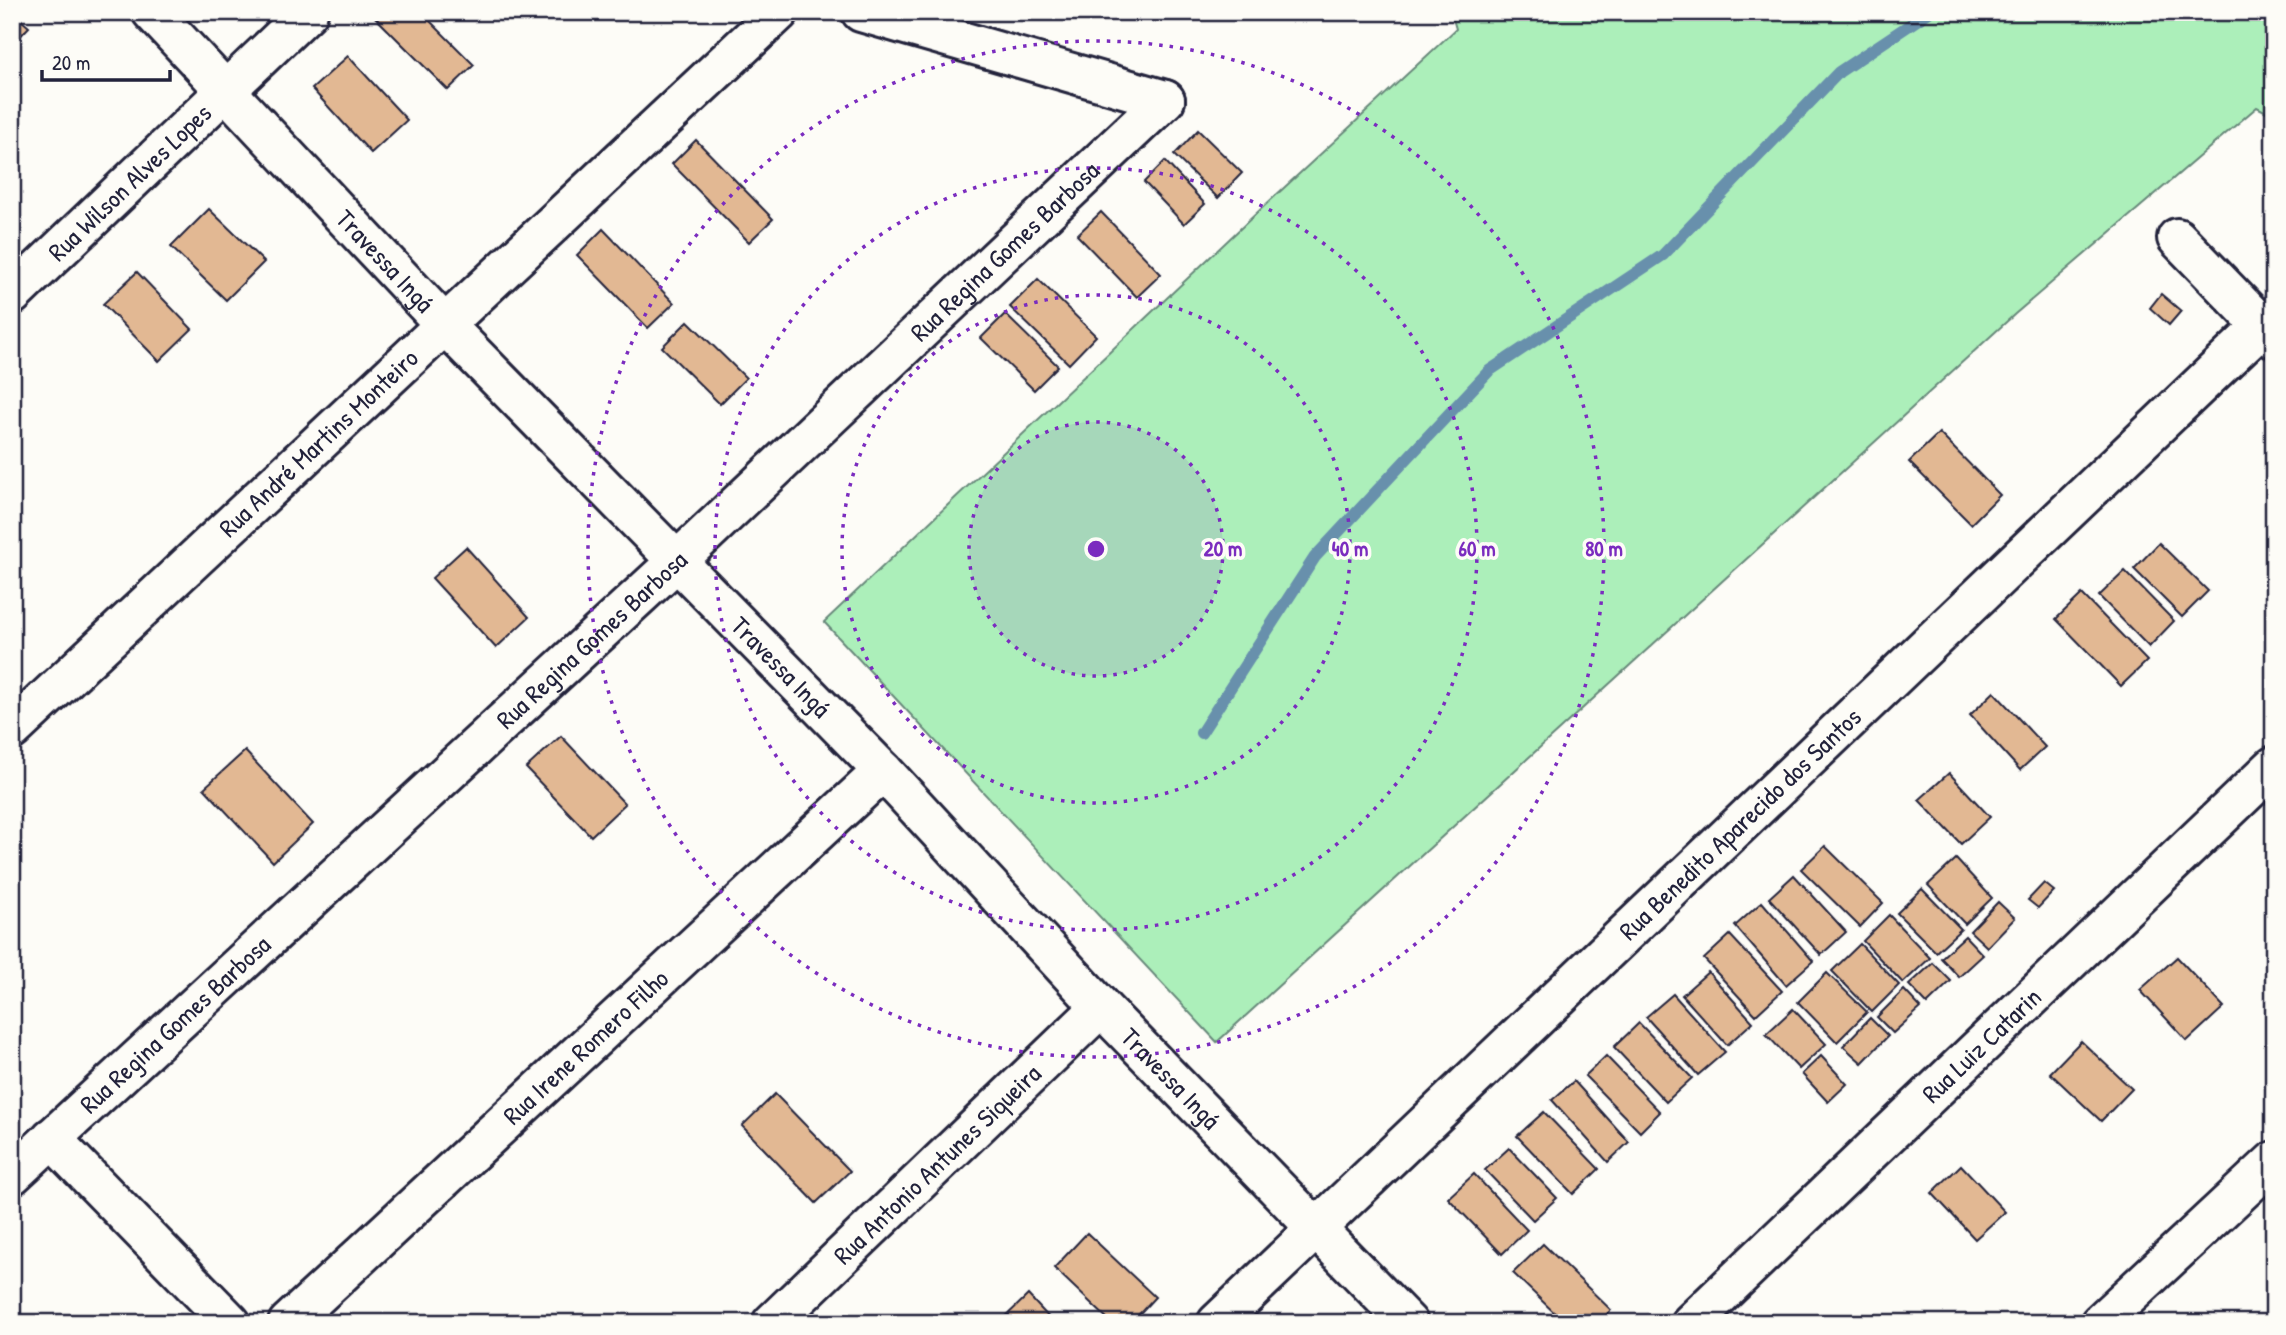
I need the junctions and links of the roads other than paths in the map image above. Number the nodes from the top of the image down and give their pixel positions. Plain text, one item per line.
1 (152, 12) edge
2 (308, 12) edge
3 (779, 12) edge
4 (861, 12) edge
5 (226, 91) junction
6 (2177, 238) dead end
7 (12, 295) edge
8 (445, 325) junction
9 (2268, 332) edge
10 (676, 562) junction
11 (12, 730) edge
12 (2274, 766) edge
13 (883, 771) junction
14 (1101, 1007) junction
15 (51, 1138) junction
16 (2274, 1161) edge
17 (12, 1175) edge
18 (1317, 1229) junction
19 (231, 1323) edge
20 (288, 1323) edge
21 (772, 1323) edge
22 (1217, 1323) edge
23 (1408, 1323) edge
24 (1691, 1323) edge
25 (2100, 1323) edge

1 - 5 street, Travessa Ingá
2 - 5 street, Rua Wilson Alves Lopes
3 - 8 street, Rua André Martins Monteiro
4 - 10 street, Rua Regina Gomes Barbosa
5 - 7 street, Rua Wilson Alves Lopes
5 - 8 street, Travessa Ingá
6 - 9 street
8 - 10 street, Travessa Ingá
8 - 11 street, Rua André Martins Monteiro
9 - 18 street, Rua Benedito Aparecido dos Santos
10 - 13 street, Travessa Ingá
10 - 15 street, Rua Regina Gomes Barbosa
12 - 24 street, Rua Luiz Catarin
13 - 14 street, Travessa Ingá
13 - 20 street, Rua Irene Romero Filho
14 - 18 street, Travessa Ingá
14 - 21 street, Rua Antonio Antunes Siqueira
15 - 17 street, Rua Regina Gomes Barbosa
15 - 19 street
16 - 25 street
18 - 22 street, Rua Benedito Aparecido dos Santos
18 - 23 street, Travessa Ingá

